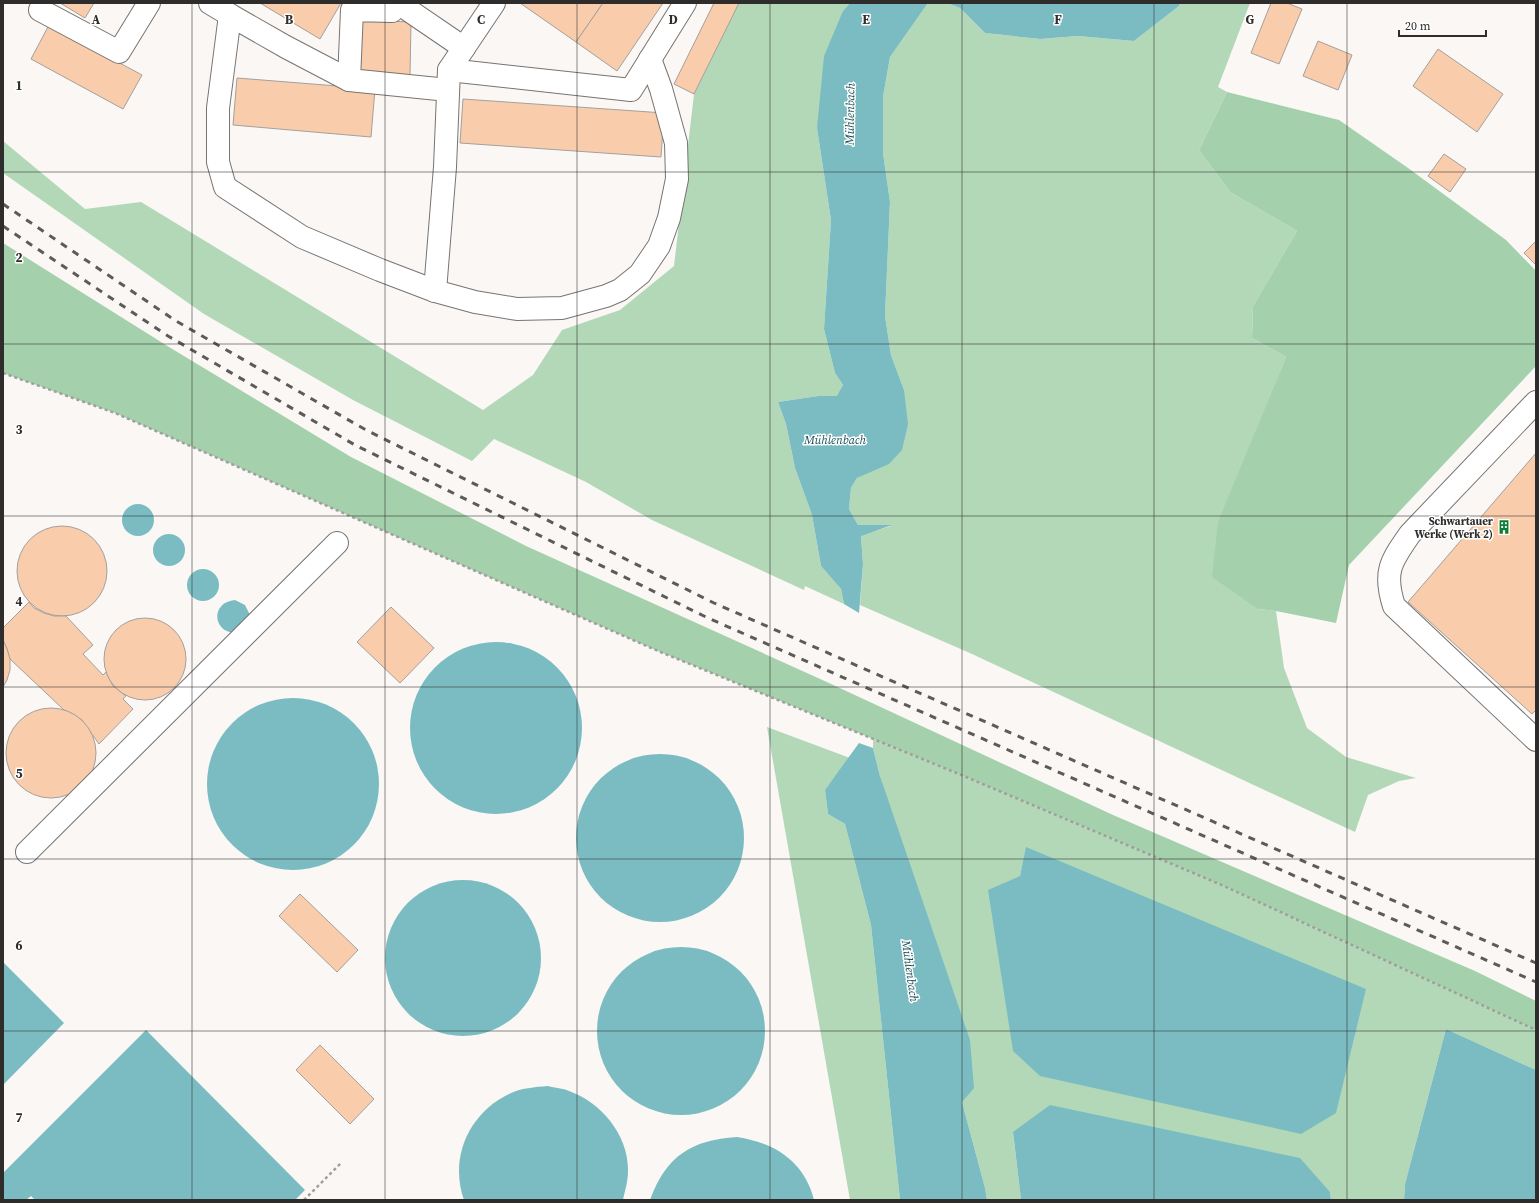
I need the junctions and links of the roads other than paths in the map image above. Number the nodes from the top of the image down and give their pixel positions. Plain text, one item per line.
1 (149, 3) edge
2 (210, 3) edge
3 (397, 3) edge
4 (494, 3) edge
5 (685, 3) edge
6 (40, 10) dead end
7 (230, 15) junction
8 (464, 48) junction
9 (650, 59) junction
10 (349, 80) junction
11 (449, 80) junction
12 (435, 291) junction
13 (1536, 402) edge
14 (337, 543) dead end
15 (1536, 740) edge
16 (27, 852) dead end

1 - 6 lane
2 - 7 lane
3 - 8 lane
3 - 10 lane
4 - 8 lane
5 - 9 lane
7 - 10 lane
7 - 12 lane
8 - 11 lane
9 - 11 lane
9 - 12 lane
10 - 11 lane
11 - 12 lane
13 - 15 lane
14 - 16 lane

